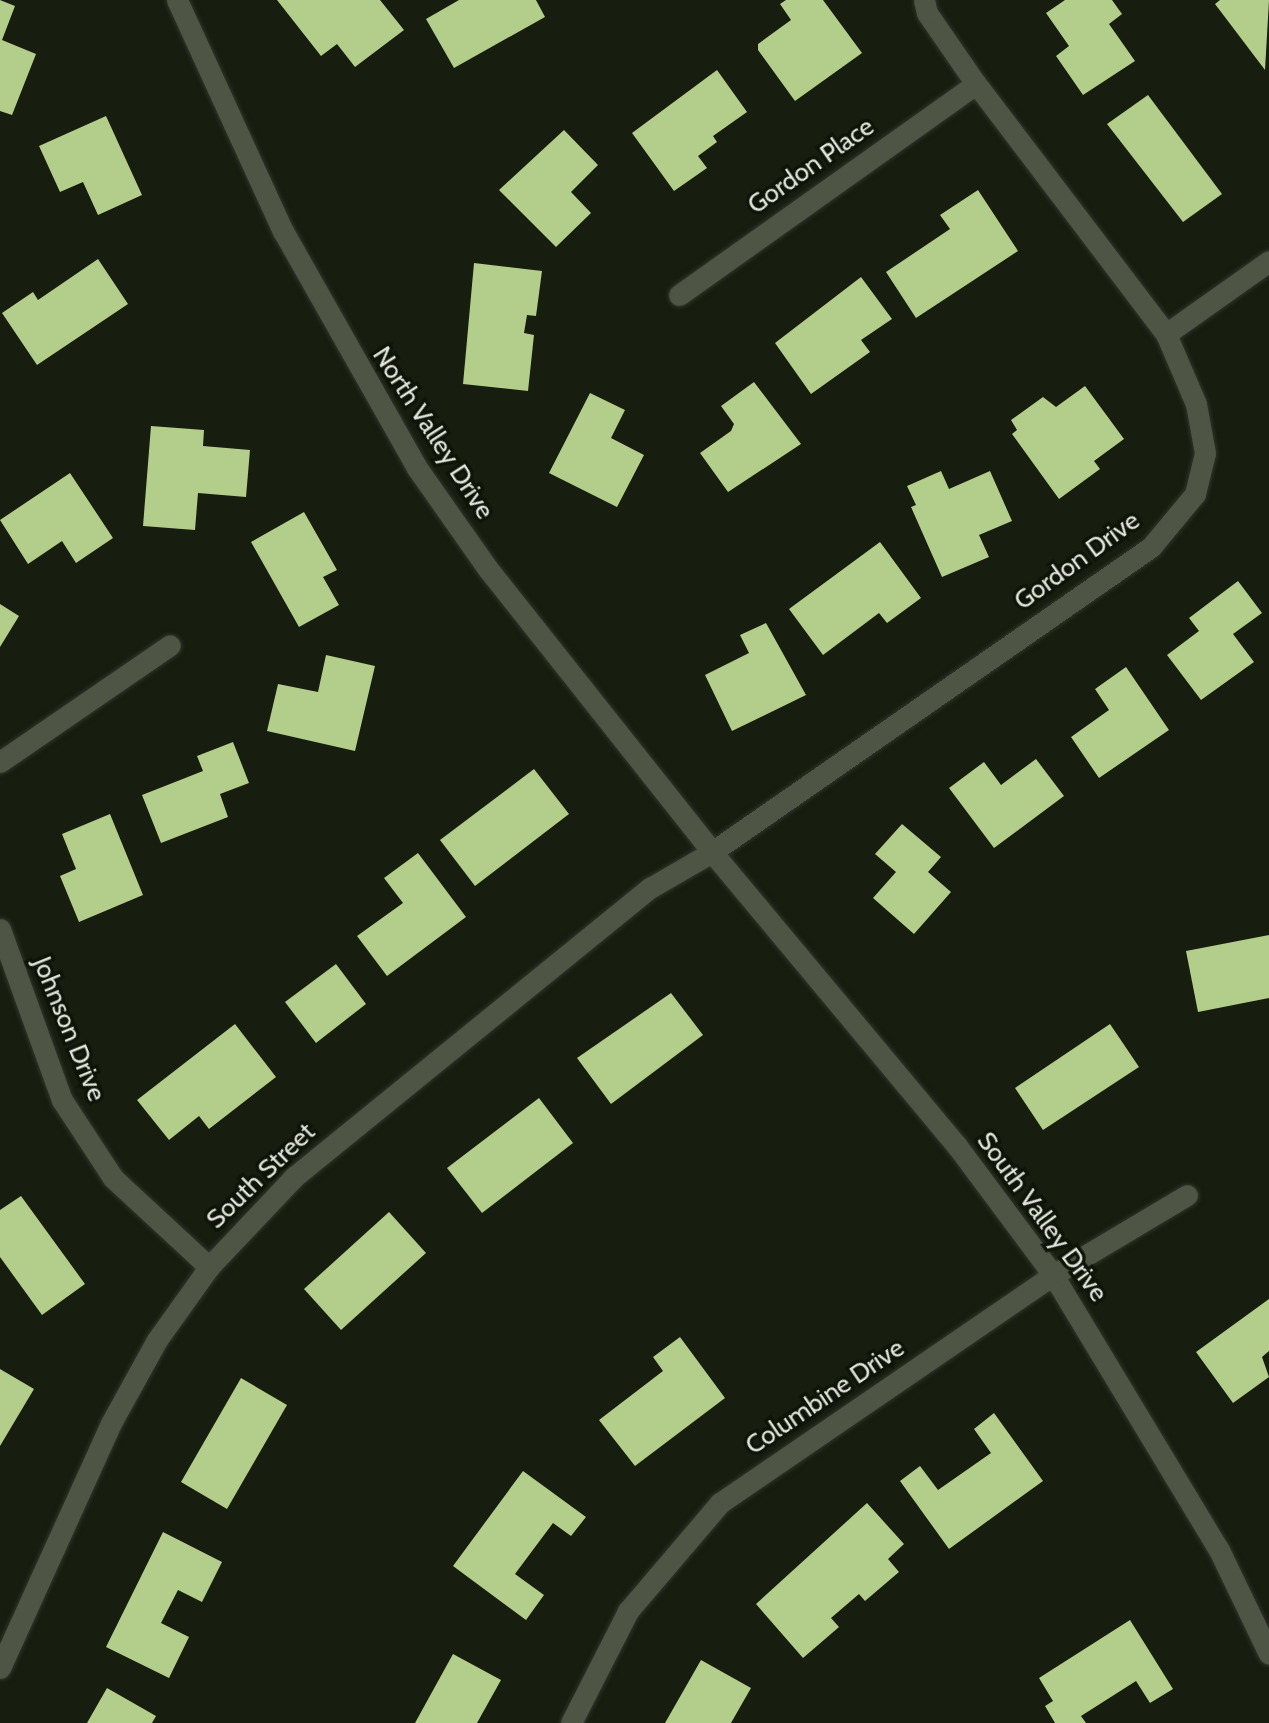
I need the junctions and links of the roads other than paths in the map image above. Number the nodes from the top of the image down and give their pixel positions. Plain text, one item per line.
1 (177, 0) edge
2 (924, 0) edge
3 (976, 84) junction
4 (1269, 261) edge
5 (679, 295) dead end
6 (1166, 334) junction
7 (170, 645) dead end
8 (0, 762) edge
9 (712, 852) junction
10 (0, 929) edge
11 (1187, 1195) dead end
12 (209, 1267) junction
13 (1053, 1275) junction
14 (1269, 1654) edge
15 (0, 1668) edge
16 (571, 1723) edge

1 - 9 street, North Valley Drive
2 - 3 street, Gordon Drive
3 - 5 street, Gordon Place
3 - 6 street, Gordon Drive
4 - 6 street
6 - 9 street, Gordon Drive
7 - 8 street
9 - 12 street, South Street
9 - 13 street, South Valley Drive
10 - 12 street, Johnson Drive
11 - 13 street, Columbine Drive
12 - 15 street, South Street
13 - 14 street, South Valley Drive
13 - 16 street, Columbine Drive

